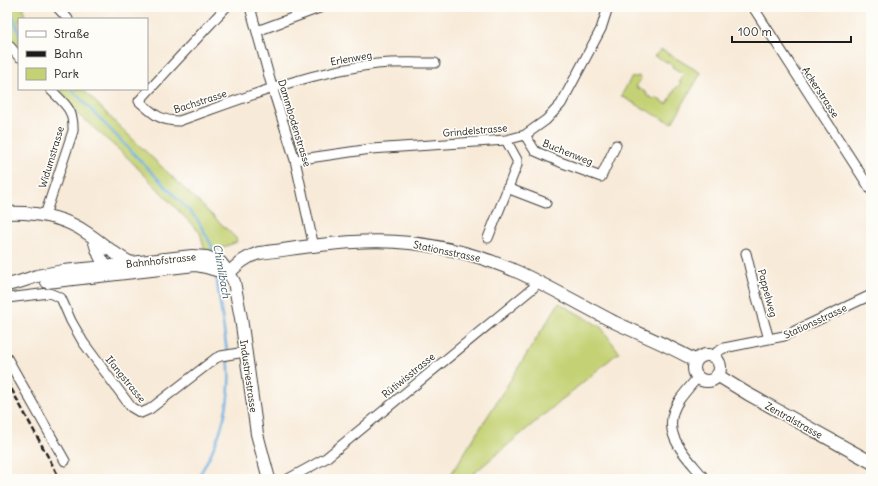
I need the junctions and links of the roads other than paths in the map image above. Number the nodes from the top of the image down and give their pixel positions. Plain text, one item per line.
1 (57, 7) edge
2 (226, 7) edge
3 (250, 7) edge
4 (322, 7) edge
5 (608, 7) edge
6 (753, 7) edge
7 (67, 18) edge
8 (257, 31) junction
9 (7, 43) edge
10 (18, 56) edge
11 (435, 63) dead end
12 (148, 87) edge
13 (272, 87) junction
14 (51, 90) edge
15 (140, 95) edge
16 (525, 135) junction
17 (506, 140) junction
18 (616, 145) dead end
19 (295, 160) junction
20 (507, 188) junction
21 (871, 190) edge
22 (546, 204) dead end
23 (7, 213) edge
24 (45, 215) junction
25 (488, 238) dead end
26 (314, 247) junction
27 (102, 251) junction
28 (746, 253) dead end
29 (131, 263) junction
30 (217, 266) junction
31 (81, 269) junction
32 (106, 272) junction
33 (538, 282) junction
34 (13, 284) edge
35 (871, 295) edge
36 (7, 298) edge
37 (769, 339) junction
38 (240, 353) junction
39 (713, 357) junction
40 (7, 358) edge
41 (696, 361) junction
42 (717, 375) junction
43 (698, 377) junction
44 (65, 461) dead end
45 (871, 462) edge
46 (269, 479) edge
47 (288, 479) edge
48 (705, 479) edge

1 - 7 street
2 - 12 street
3 - 8 street, Dammbodenstrasse
4 - 8 street
5 - 16 street, Grindelstrasse
6 - 21 street, Ackerstrasse
8 - 13 street, Dammbodenstrasse
9 - 10 street
11 - 13 street, Erlenweg
13 - 15 street, Bachstrasse
13 - 19 street, Dammbodenstrasse
14 - 24 street, Widumstrasse
16 - 17 street, Grindelstrasse
16 - 18 street, Buchenweg
17 - 19 street, Grindelstrasse
17 - 20 street
19 - 26 street, Dammbodenstrasse
20 - 22 street
20 - 25 street
23 - 24 main road
24 - 27 main road
26 - 30 main road, Stationsstrasse
26 - 33 main road, Stationsstrasse
27 - 29 main road
27 - 31 main road
27 - 32 main road
28 - 37 street, Pappelweg
29 - 30 main road, Bahnhofstrasse
29 - 32 main road, Bahnhofstrasse
30 - 32 main road, Bahnhofstrasse
30 - 38 main road, Industriestrasse
31 - 32 main road, Bahnhofstrasse
31 - 34 main road, Bahnhofstrasse
32 - 34 main road, Bahnhofstrasse
33 - 41 main road, Stationsstrasse
33 - 47 street, Rütiwisstrasse
35 - 37 street, Stationsstrasse
36 - 38 street, Ifangstrasse
37 - 39 street, Stationsstrasse
38 - 46 main road, Industriestrasse
39 - 41 main road
39 - 42 main road
40 - 44 street
41 - 43 main road
42 - 43 main road
42 - 45 main road, Zentralstrasse
43 - 48 street

